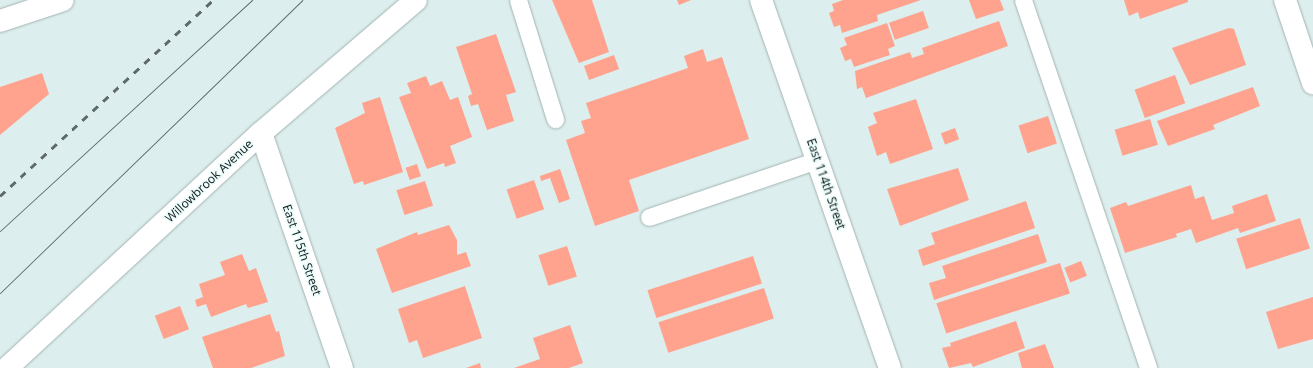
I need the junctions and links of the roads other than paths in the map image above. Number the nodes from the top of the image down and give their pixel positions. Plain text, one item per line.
1 (63, 0) edge
2 (416, 0) edge
3 (518, 0) edge
4 (761, 0) edge
5 (1023, 0) edge
6 (1285, 0) edge
7 (400, 9) edge
8 (0, 21) edge
9 (1313, 83) edge
10 (556, 119) dead end
11 (261, 133) junction
12 (817, 160) junction
13 (649, 217) dead end
14 (7, 368) edge
15 (342, 368) edge
16 (890, 368) edge
17 (1148, 368) edge

1 - 8 street
2 - 7 street, Willowbrook Avenue
3 - 10 lane
4 - 12 street, East 114th Street
5 - 17 lane
6 - 9 street
7 - 11 street, Willowbrook Avenue
11 - 14 street, Willowbrook Avenue
11 - 15 street, East 115th Street
12 - 13 lane
12 - 16 street, East 114th Street

